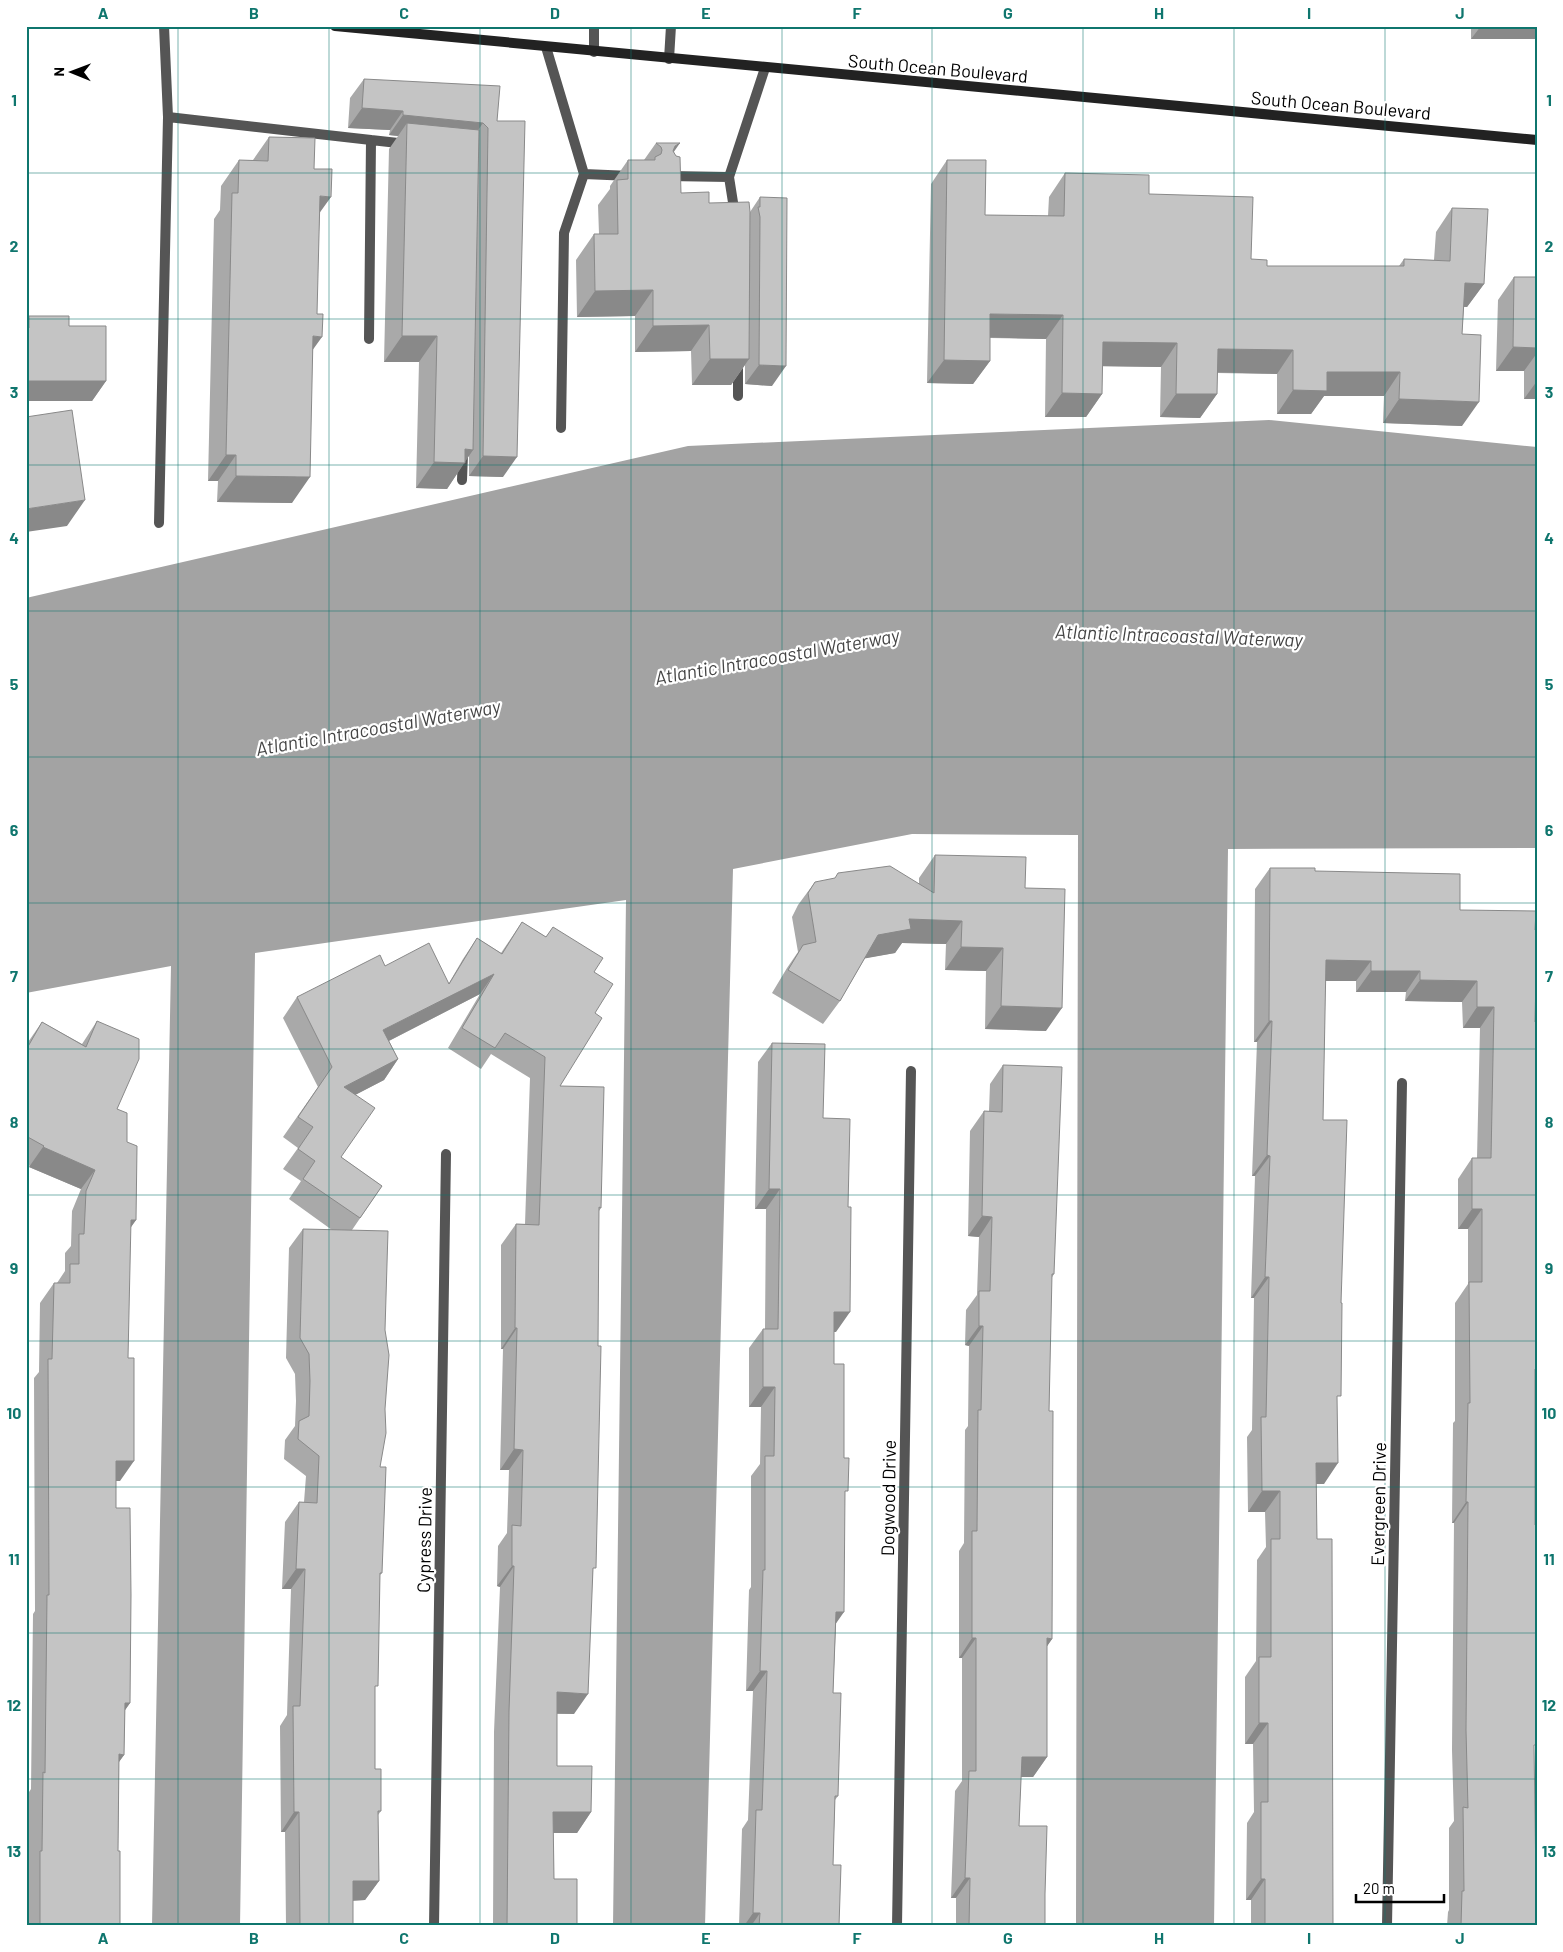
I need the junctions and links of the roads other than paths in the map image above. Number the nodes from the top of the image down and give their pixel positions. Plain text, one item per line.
1 (164, 26) edge
2 (335, 26) edge
3 (594, 26) edge
4 (671, 26) edge
5 (546, 47) junction
6 (594, 52) junction
7 (669, 59) junction
8 (765, 68) junction
9 (168, 117) junction
10 (371, 140) junction
11 (1537, 140) edge
12 (420, 145) edge
13 (584, 174) junction
14 (638, 176) edge
15 (662, 176) edge
16 (729, 178) junction
17 (738, 229) edge
18 (369, 338) dead end
19 (738, 356) edge
20 (738, 396) dead end
21 (561, 428) dead end
22 (463, 442) edge
23 (462, 480) edge
24 (159, 523) dead end
25 (911, 1071) dead end
26 (1402, 1083) dead end
27 (446, 1154) dead end
28 (434, 1926) edge
29 (897, 1926) edge
30 (1387, 1926) edge

1 - 9 street
2 - 5 main road, South Ocean Boulevard
3 - 6 street
4 - 7 street
5 - 6 main road, South Ocean Boulevard
5 - 13 street
6 - 7 main road, South Ocean Boulevard
7 - 8 main road, South Ocean Boulevard
8 - 11 main road, South Ocean Boulevard
8 - 16 street
9 - 10 street
9 - 24 street
10 - 12 street
10 - 18 street
13 - 14 street
13 - 21 street
15 - 16 street
16 - 17 street
19 - 20 street
22 - 23 street
25 - 29 street, Dogwood Drive
26 - 30 street, Evergreen Drive
27 - 28 street, Cypress Drive

